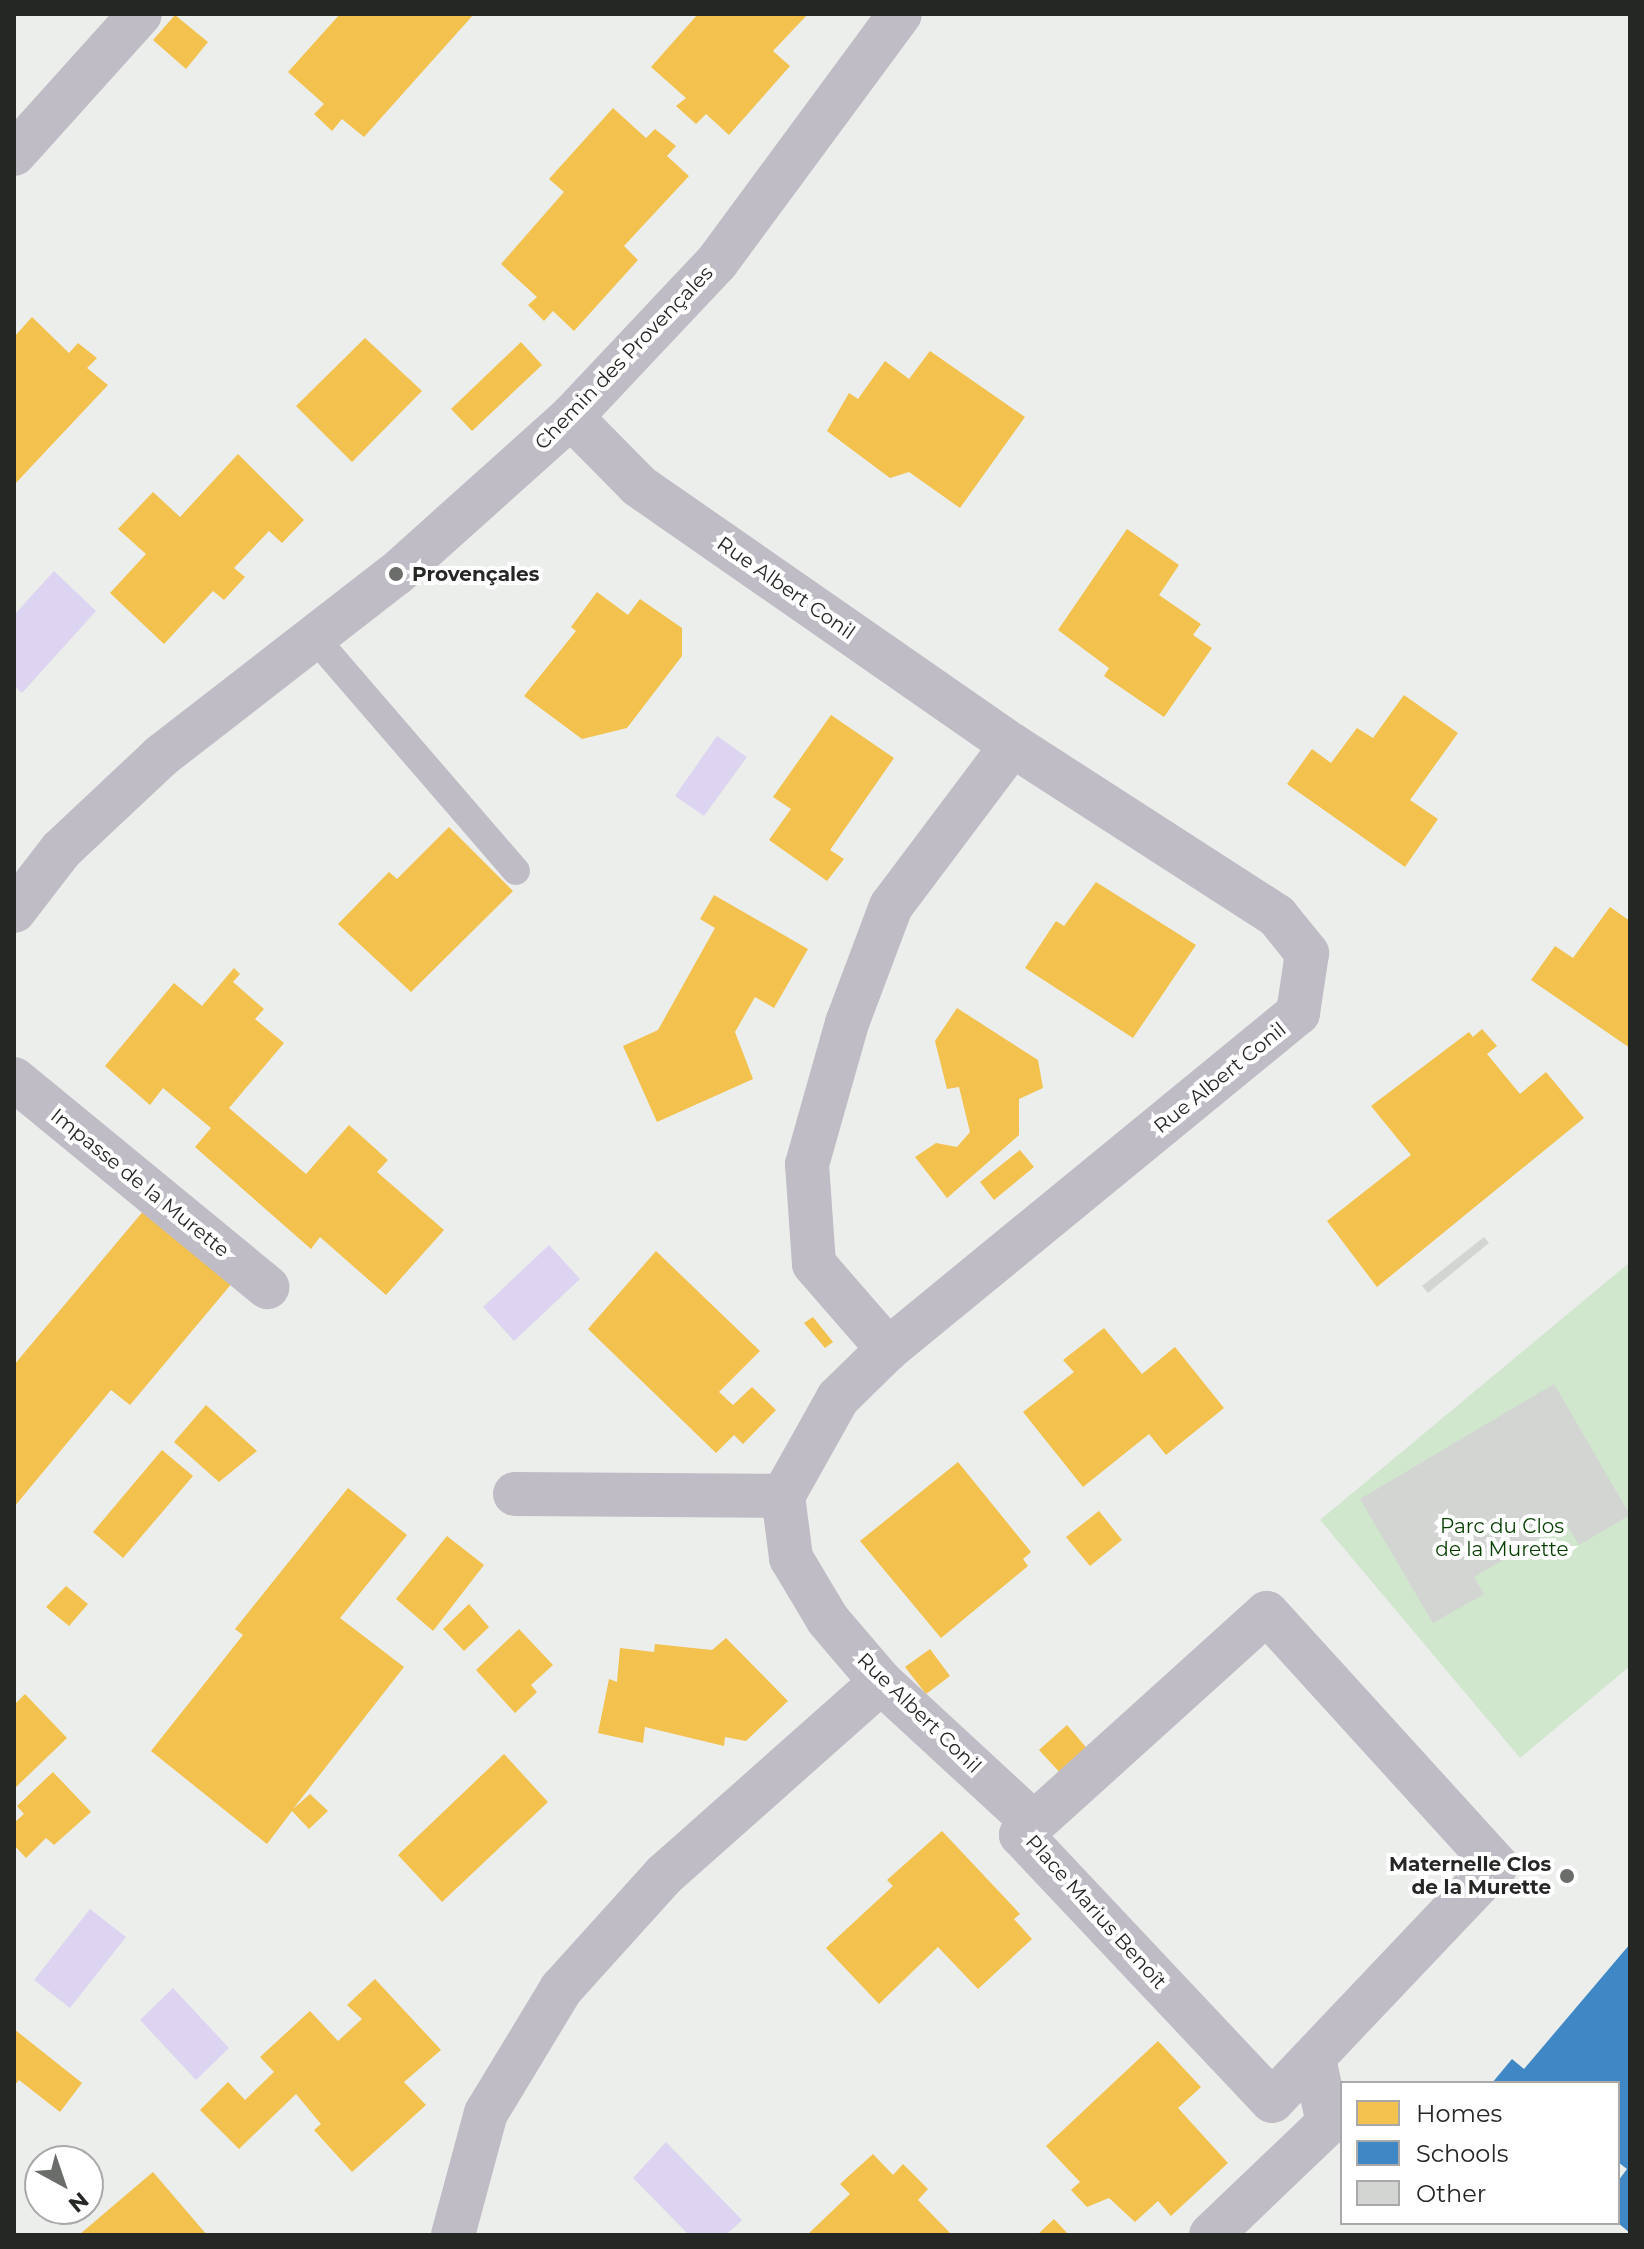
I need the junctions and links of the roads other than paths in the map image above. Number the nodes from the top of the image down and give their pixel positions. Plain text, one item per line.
1 (140, 14) edge
2 (900, 14) edge
3 (14, 154) edge
4 (571, 417) junction
5 (314, 637) junction
6 (1012, 745) junction
7 (516, 871) dead end
8 (14, 911) edge
9 (14, 1079) edge
10 (267, 1287) dead end
11 (888, 1349) junction
12 (515, 1494) dead end
13 (783, 1496) junction
14 (881, 1682) junction
15 (1034, 1823) junction
16 (1314, 2059) junction
17 (453, 2235) edge
18 (1211, 2235) edge

1 - 3 street
2 - 4 street, Chemin des Provençales
4 - 5 street, Chemin des Provençales
4 - 6 street, Rue Albert Conil
5 - 7 lane
5 - 8 street, Chemin des Provençales
6 - 11 street
6 - 11 street, Rue Albert Conil
9 - 10 street, Impasse de la Murette
11 - 13 street, Rue Albert Conil
12 - 13 street
13 - 14 street, Rue Albert Conil
14 - 15 street, Rue Albert Conil
14 - 17 street
15 - 16 street, Place Marius Benoît
15 - 16 street, Place Marius Benoît
16 - 18 street

